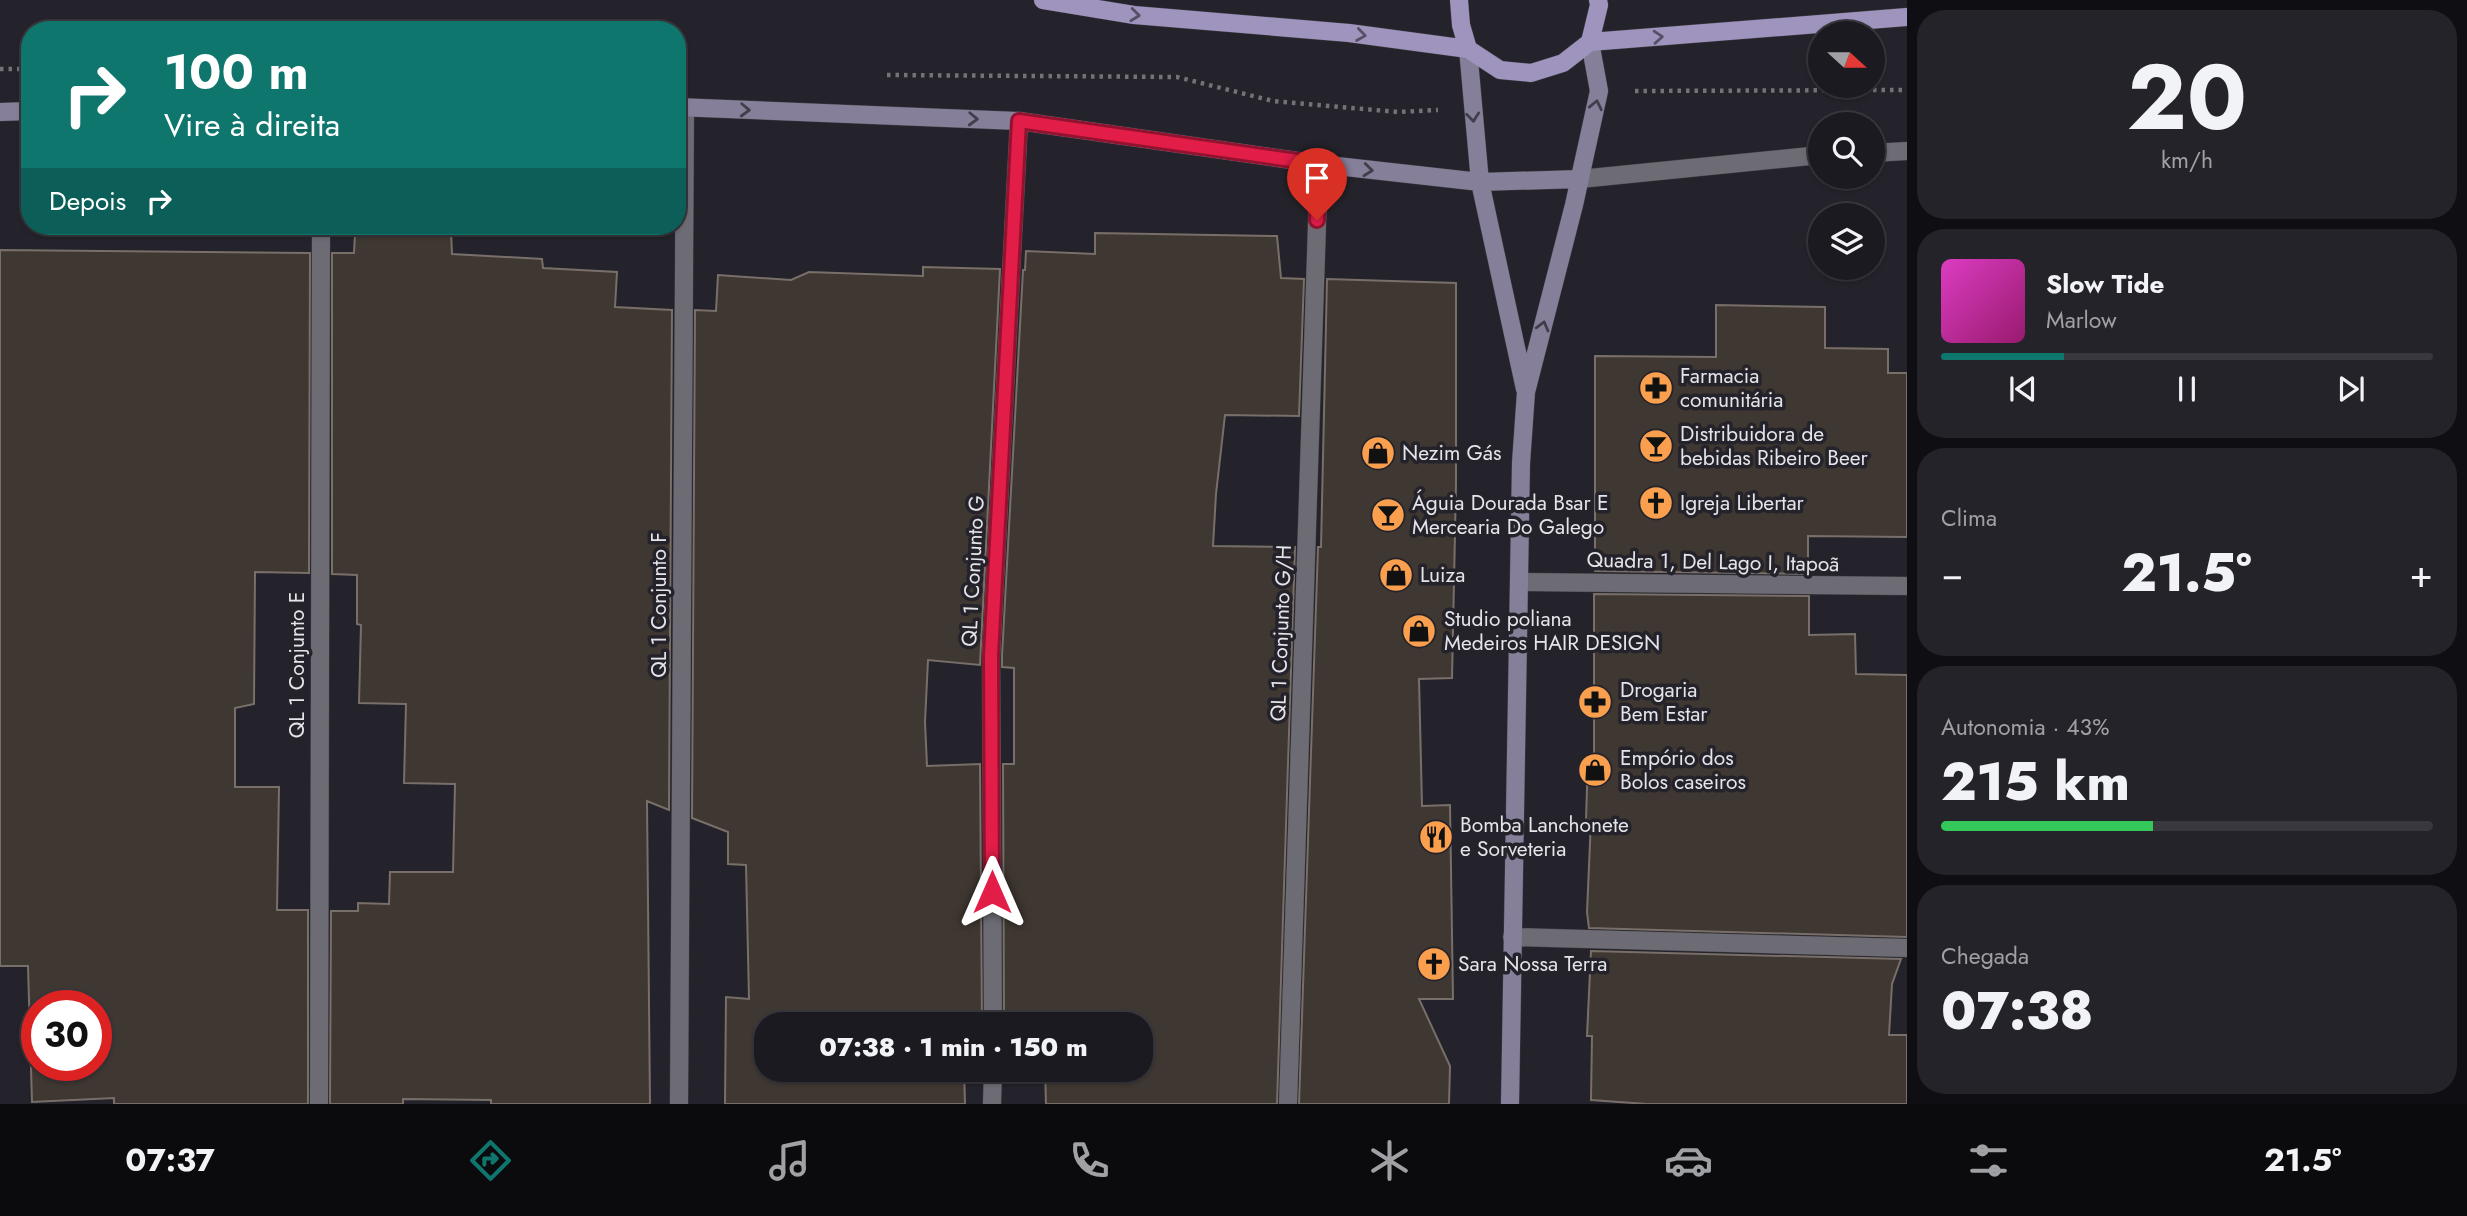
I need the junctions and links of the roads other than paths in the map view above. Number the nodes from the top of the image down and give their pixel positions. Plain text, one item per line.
1 (1043, 0) edge
2 (1459, 0) edge
3 (1598, 0) edge
4 (1907, 17) edge
5 (1590, 42) junction
6 (1468, 49) junction
7 (686, 107) edge
8 (21, 111) edge
9 (0, 112) edge
10 (1019, 121) junction
11 (1907, 151) edge
12 (1885, 152) edge
13 (1808, 156) edge
14 (1319, 164) junction
15 (1580, 179) junction
16 (1480, 182) junction
17 (321, 235) edge
18 (681, 235) edge
19 (1525, 392) junction
20 (1519, 582) junction
21 (1907, 586) edge
22 (1512, 937) junction
23 (1907, 948) edge
24 (993, 1012) edge
25 (993, 1082) edge
26 (318, 1104) edge
27 (679, 1104) edge
28 (992, 1104) edge
29 (1288, 1104) edge
30 (1510, 1104) edge

1 -> 6 main road
2 - 6 main road
3 - 5 main road
5 -> 4 main road
5 - 6 main road
15 -> 5 street
6 -> 16 street
7 -> 10 street
8 - 9 street
10 - 14 street
10 - 24 street, QL 1 Conjunto G
11 - 12 street
13 - 15 street
14 -> 16 street
14 - 29 street, QL 1 Conjunto G/H
15 - 16 street
19 -> 15 street
16 - 19 street
17 - 26 street, QL 1 Conjunto E
18 - 27 street, QL 1 Conjunto F
19 - 20 street
20 - 21 street, Quadra 1, Del Lago I, Itapoã
20 - 22 street
22 - 23 street
22 - 30 street
25 - 28 street

